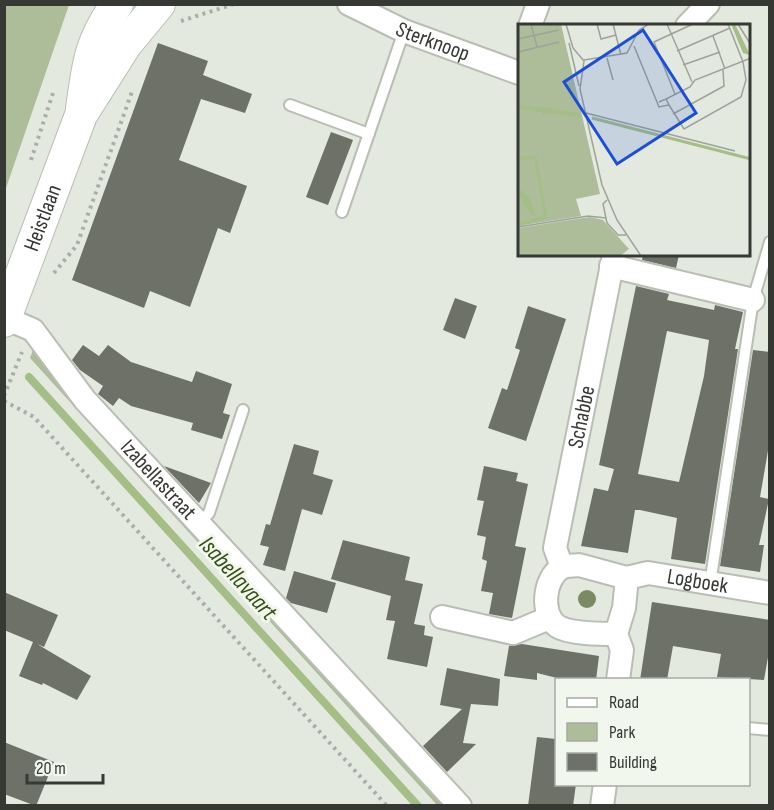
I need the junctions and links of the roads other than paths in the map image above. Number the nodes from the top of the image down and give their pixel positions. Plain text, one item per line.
1 (117, 4) edge
2 (349, 4) edge
3 (538, 4) edge
4 (708, 4) edge
5 (166, 14) edge
6 (531, 24) edge
7 (689, 24) edge
8 (404, 31) junction
9 (517, 66) edge
10 (290, 105) dead end
11 (81, 115) junction
12 (369, 134) junction
13 (342, 212) dead end
14 (770, 242) edge
15 (613, 261) edge
16 (753, 300) junction
17 (14, 322) edge
18 (243, 410) dead end
19 (199, 523) junction
20 (562, 567) junction
21 (627, 578) junction
22 (710, 584) junction
23 (770, 593) edge
24 (441, 617) dead end
25 (549, 618) junction
26 (616, 634) junction
27 (618, 678) edge
28 (750, 728) edge
29 (770, 730) edge
30 (605, 786) edge
31 (460, 806) edge
32 (602, 806) edge

1 - 11 main road, Heistlaan
2 - 8 street, Sterknoop
3 - 6 street
4 - 7 street
5 - 11 main road, Heistlaan
8 - 9 street, Sterknoop
8 - 12 lane
10 - 12 lane
11 - 17 main road, Heistlaan
12 - 13 lane
14 - 16 lane
15 - 16 street, Schabbe
15 - 20 street, Schabbe
16 - 22 lane
17 - 19 street, Izabellastraat
18 - 19 lane
19 - 31 street, Izabellastraat
20 - 21 street
20 - 25 street
21 - 22 street, Logboek
21 - 26 street
22 - 23 street, Logboek
24 - 25 street
25 - 26 street
26 - 27 street
28 - 29 lane
30 - 32 street

